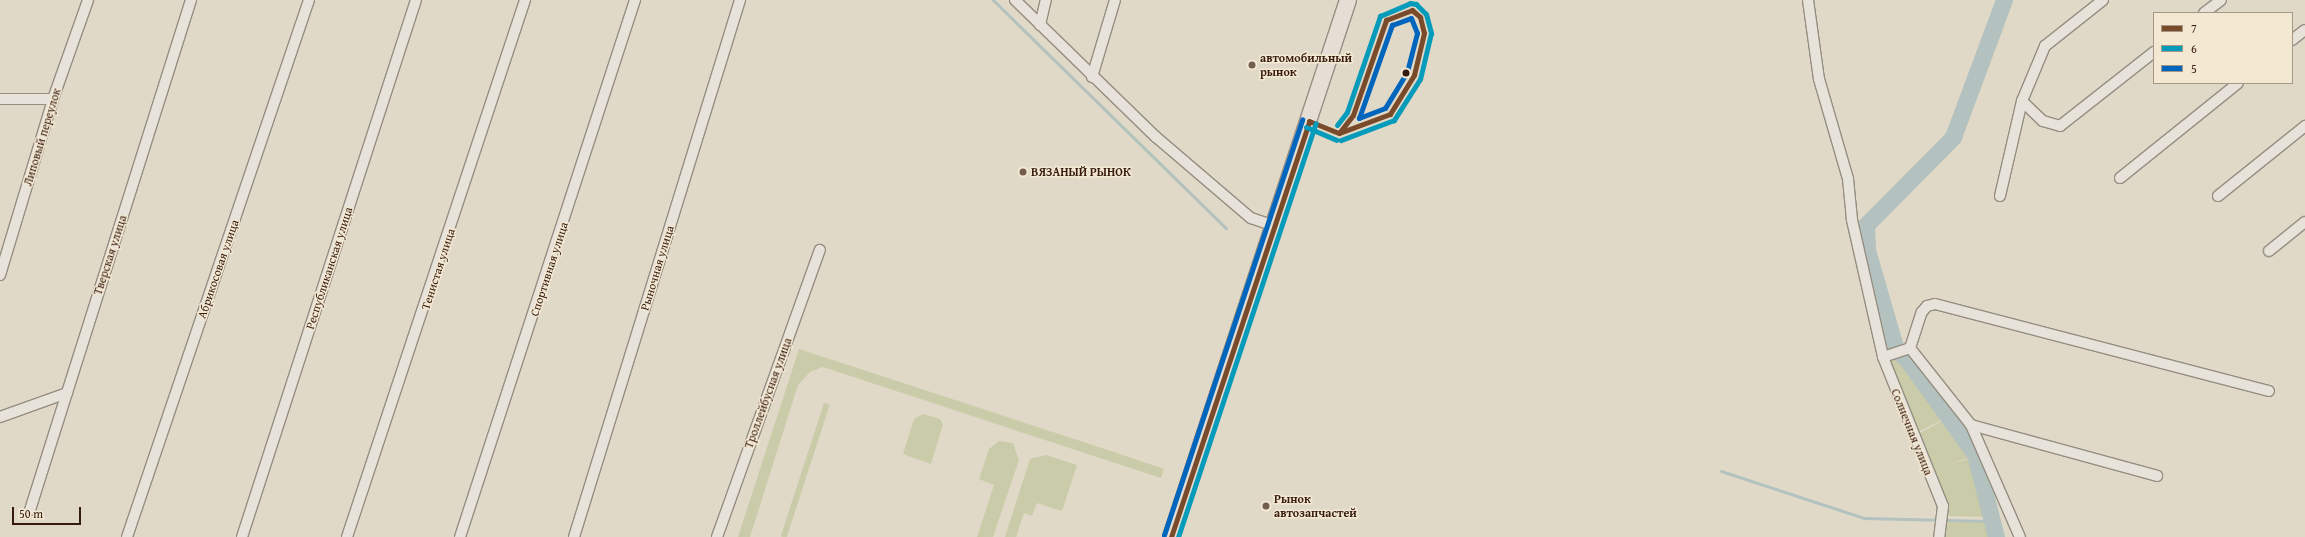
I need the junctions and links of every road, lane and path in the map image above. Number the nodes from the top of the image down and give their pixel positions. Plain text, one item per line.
1 (88, 0) edge
2 (191, 0) edge
3 (309, 0) edge
4 (416, 0) edge
5 (525, 0) edge
6 (635, 0) edge
7 (740, 0) edge
8 (1015, 0) edge
9 (1046, 0) edge
10 (1115, 0) edge
11 (1348, 0) edge
12 (1808, 0) edge
13 (2103, 0) edge
14 (2220, 0) edge
15 (2205, 12) edge
16 (1040, 25) junction
17 (2305, 30) edge
18 (2293, 39) edge
19 (2153, 53) edge
20 (1092, 77) junction
21 (2237, 84) edge
22 (0, 99) edge
23 (53, 99) junction
24 (2022, 101) junction
25 (2305, 126) edge
26 (2120, 178) dead end
27 (2000, 196) dead end
28 (2218, 196) dead end
29 (2305, 222) edge
30 (1274, 226) junction
31 (820, 250) dead end
32 (2269, 251) dead end
33 (0, 275) edge
34 (1910, 348) junction
35 (1887, 356) junction
36 (2269, 391) dead end
37 (67, 393) junction
38 (0, 417) edge
39 (1971, 425) junction
40 (2157, 476) dead end
41 (30, 510) dead end
42 (1940, 534) edge
43 (127, 537) edge
44 (242, 537) edge
45 (347, 537) edge
46 (460, 537) edge
47 (574, 537) edge
48 (717, 537) edge
49 (1171, 537) edge
50 (2020, 537) edge

1 - 23 street, Липовый переулок
2 - 37 street, Тверская улица
3 - 43 street, Абрикосовая улица
4 - 44 street, Республиканская улица
5 - 45 street, Тенистая улица
6 - 46 street, Спортивная улица
7 - 47 street, Рыночная улица
8 - 16 street
9 - 16 street
10 - 20 street
11 - 30 main road
12 - 35 street, Солнечная улица
13 - 24 street
14 - 15 street
16 - 20 street
17 - 18 street
19 - 24 street
20 - 30 street
21 - 26 street
22 - 23 street
23 - 33 street, Липовый переулок
24 - 27 street
25 - 28 street
29 - 32 street
30 - 49 main road
31 - 48 street, Троллейбусная улица
34 - 35 street
34 - 36 street
34 - 39 street
35 - 42 street, Солнечная улица
37 - 38 street
37 - 41 street, Тверская улица
39 - 40 street
39 - 50 street

